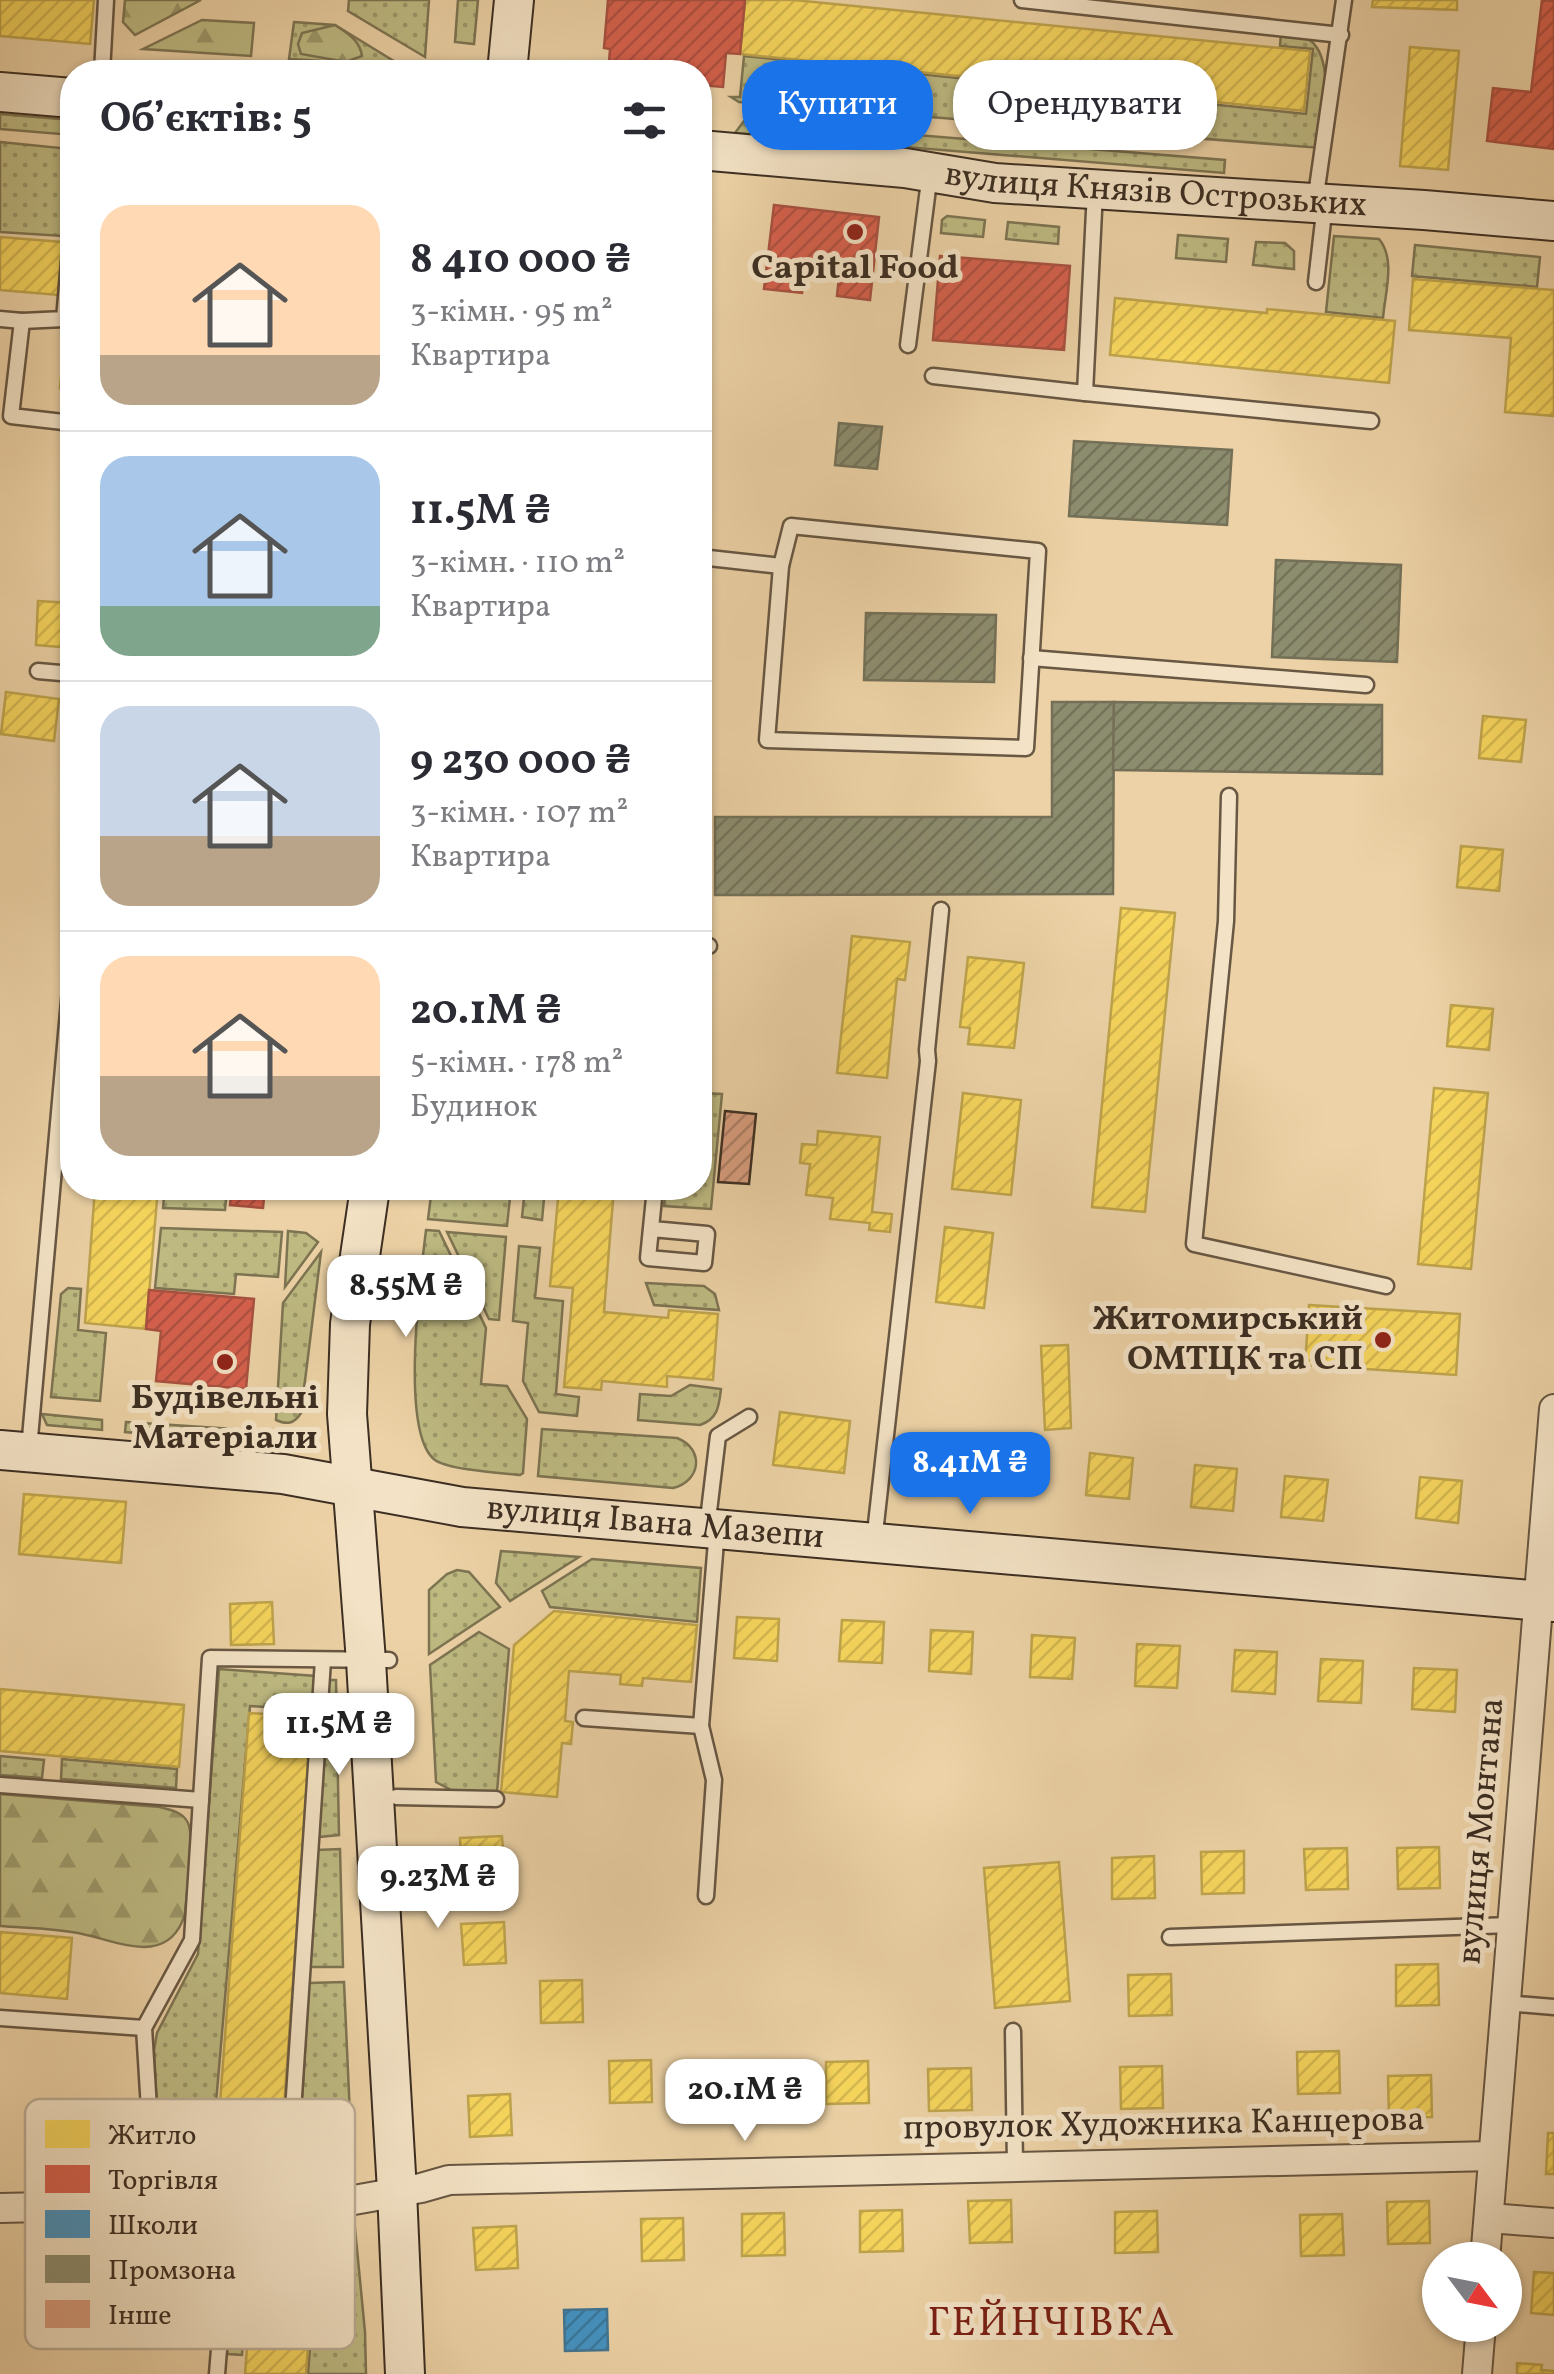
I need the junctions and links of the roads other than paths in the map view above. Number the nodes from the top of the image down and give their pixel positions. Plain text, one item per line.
1 (106, 0) edge
2 (514, 0) edge
3 (534, 0) edge
4 (1022, 0) edge
5 (1344, 0) edge
6 (1341, 35) junction
7 (103, 60) edge
8 (508, 60) edge
9 (529, 60) edge
10 (0, 92) edge
11 (60, 97) edge
12 (712, 151) edge
13 (930, 172) junction
14 (1095, 191) junction
15 (1320, 204) junction
16 (1554, 221) edge
17 (1316, 282) dead end
18 (0, 319) edge
19 (60, 319) edge
20 (22, 321) junction
21 (908, 345) dead end
22 (933, 376) dead end
23 (1086, 393) junction
24 (1371, 421) dead end
25 (60, 422) edge
26 (712, 558) edge
27 (781, 566) junction
28 (1032, 658) junction
29 (38, 671) dead end
30 (60, 673) edge
31 (1366, 685) dead end
32 (1229, 796) dead end
33 (941, 910) dead end
34 (60, 1067) edge
35 (368, 1200) edge
36 (391, 1200) edge
37 (654, 1200) edge
38 (652, 1229) dead end
39 (1386, 1286) dead end
40 (1554, 1409) edge
41 (749, 1417) dead end
42 (14, 1451) edge
43 (365, 1489) junction
44 (712, 1528) junction
45 (874, 1542) junction
46 (1547, 1601) edge
47 (323, 1660) junction
48 (378, 1660) junction
49 (584, 1718) dead end
50 (701, 1726) junction
51 (0, 1785) edge
52 (396, 1796) junction
53 (496, 1799) dead end
54 (200, 1800) junction
55 (706, 1896) dead end
56 (1511, 1925) junction
57 (1170, 1937) dead end
58 (1505, 2004) junction
59 (1554, 2007) edge
60 (0, 2018) edge
61 (144, 2028) junction
62 (1013, 2031) dead end
63 (148, 2099) edge
64 (294, 2099) edge
65 (1493, 2156) junction
66 (1016, 2166) junction
67 (409, 2190) junction
68 (355, 2200) edge
69 (0, 2208) edge
70 (25, 2208) edge
71 (1488, 2218) junction
72 (1554, 2223) edge
73 (1487, 2242) edge
74 (1479, 2342) edge
75 (219, 2349) edge
76 (217, 2374) edge
77 (405, 2374) edge
78 (429, 2374) edge
79 (1477, 2374) edge

1 - 7 lane
2 - 8 main road
3 - 9 main road
4 - 6 lane
5 - 6 lane
6 - 15 lane
10 - 11 main road
12 - 13 main road, вулиця Князів Острозьких
13 - 14 main road, вулиця Князів Острозьких
13 - 21 lane
14 - 15 main road, вулиця Князів Острозьких
14 - 23 lane
15 - 16 main road, вулиця Князів Острозьких
15 - 17 lane
18 - 20 lane
19 - 20 lane
20 - 25 lane
22 - 23 lane
23 - 24 lane
26 - 27 lane
27 - 28 lane
27 - 28 lane
28 - 31 lane
29 - 30 lane
32 - 39 lane
33 - 45 lane
34 - 42 lane
35 - 43 main road
36 - 43 main road
37 - 38 lane
40 - 46 street, вулиця Монтана
41 - 44 lane
42 - 43 main road, вулиця Івана Мазепи
43 - 44 main road, вулиця Івана Мазепи
43 - 48 main road
44 - 45 main road, вулиця Івана Мазепи
44 - 50 lane
45 - 46 main road, вулиця Івана Мазепи
46 - 56 street, вулиця Монтана
47 - 48 lane
47 - 54 lane
47 - 64 lane
48 - 52 main road
48 - 67 main road
49 - 50 lane
50 - 55 lane
51 - 54 lane
52 - 53 lane
52 - 67 main road
54 - 61 lane
56 - 57 lane
56 - 58 street, вулиця Монтана
58 - 59 lane
58 - 65 street, вулиця Монтана
60 - 61 lane
61 - 63 lane
62 - 66 lane
65 - 66 street, провулок Художника Канцерова
65 - 71 street, вулиця Монтана
66 - 67 street, провулок Художника Канцерова
67 - 68 street, провулок Художника Канцерова
67 - 77 main road
67 - 78 main road
69 - 70 street, провулок Художника Канцерова
71 - 72 street
71 - 73 street, вулиця Монтана
74 - 79 street
75 - 76 lane

